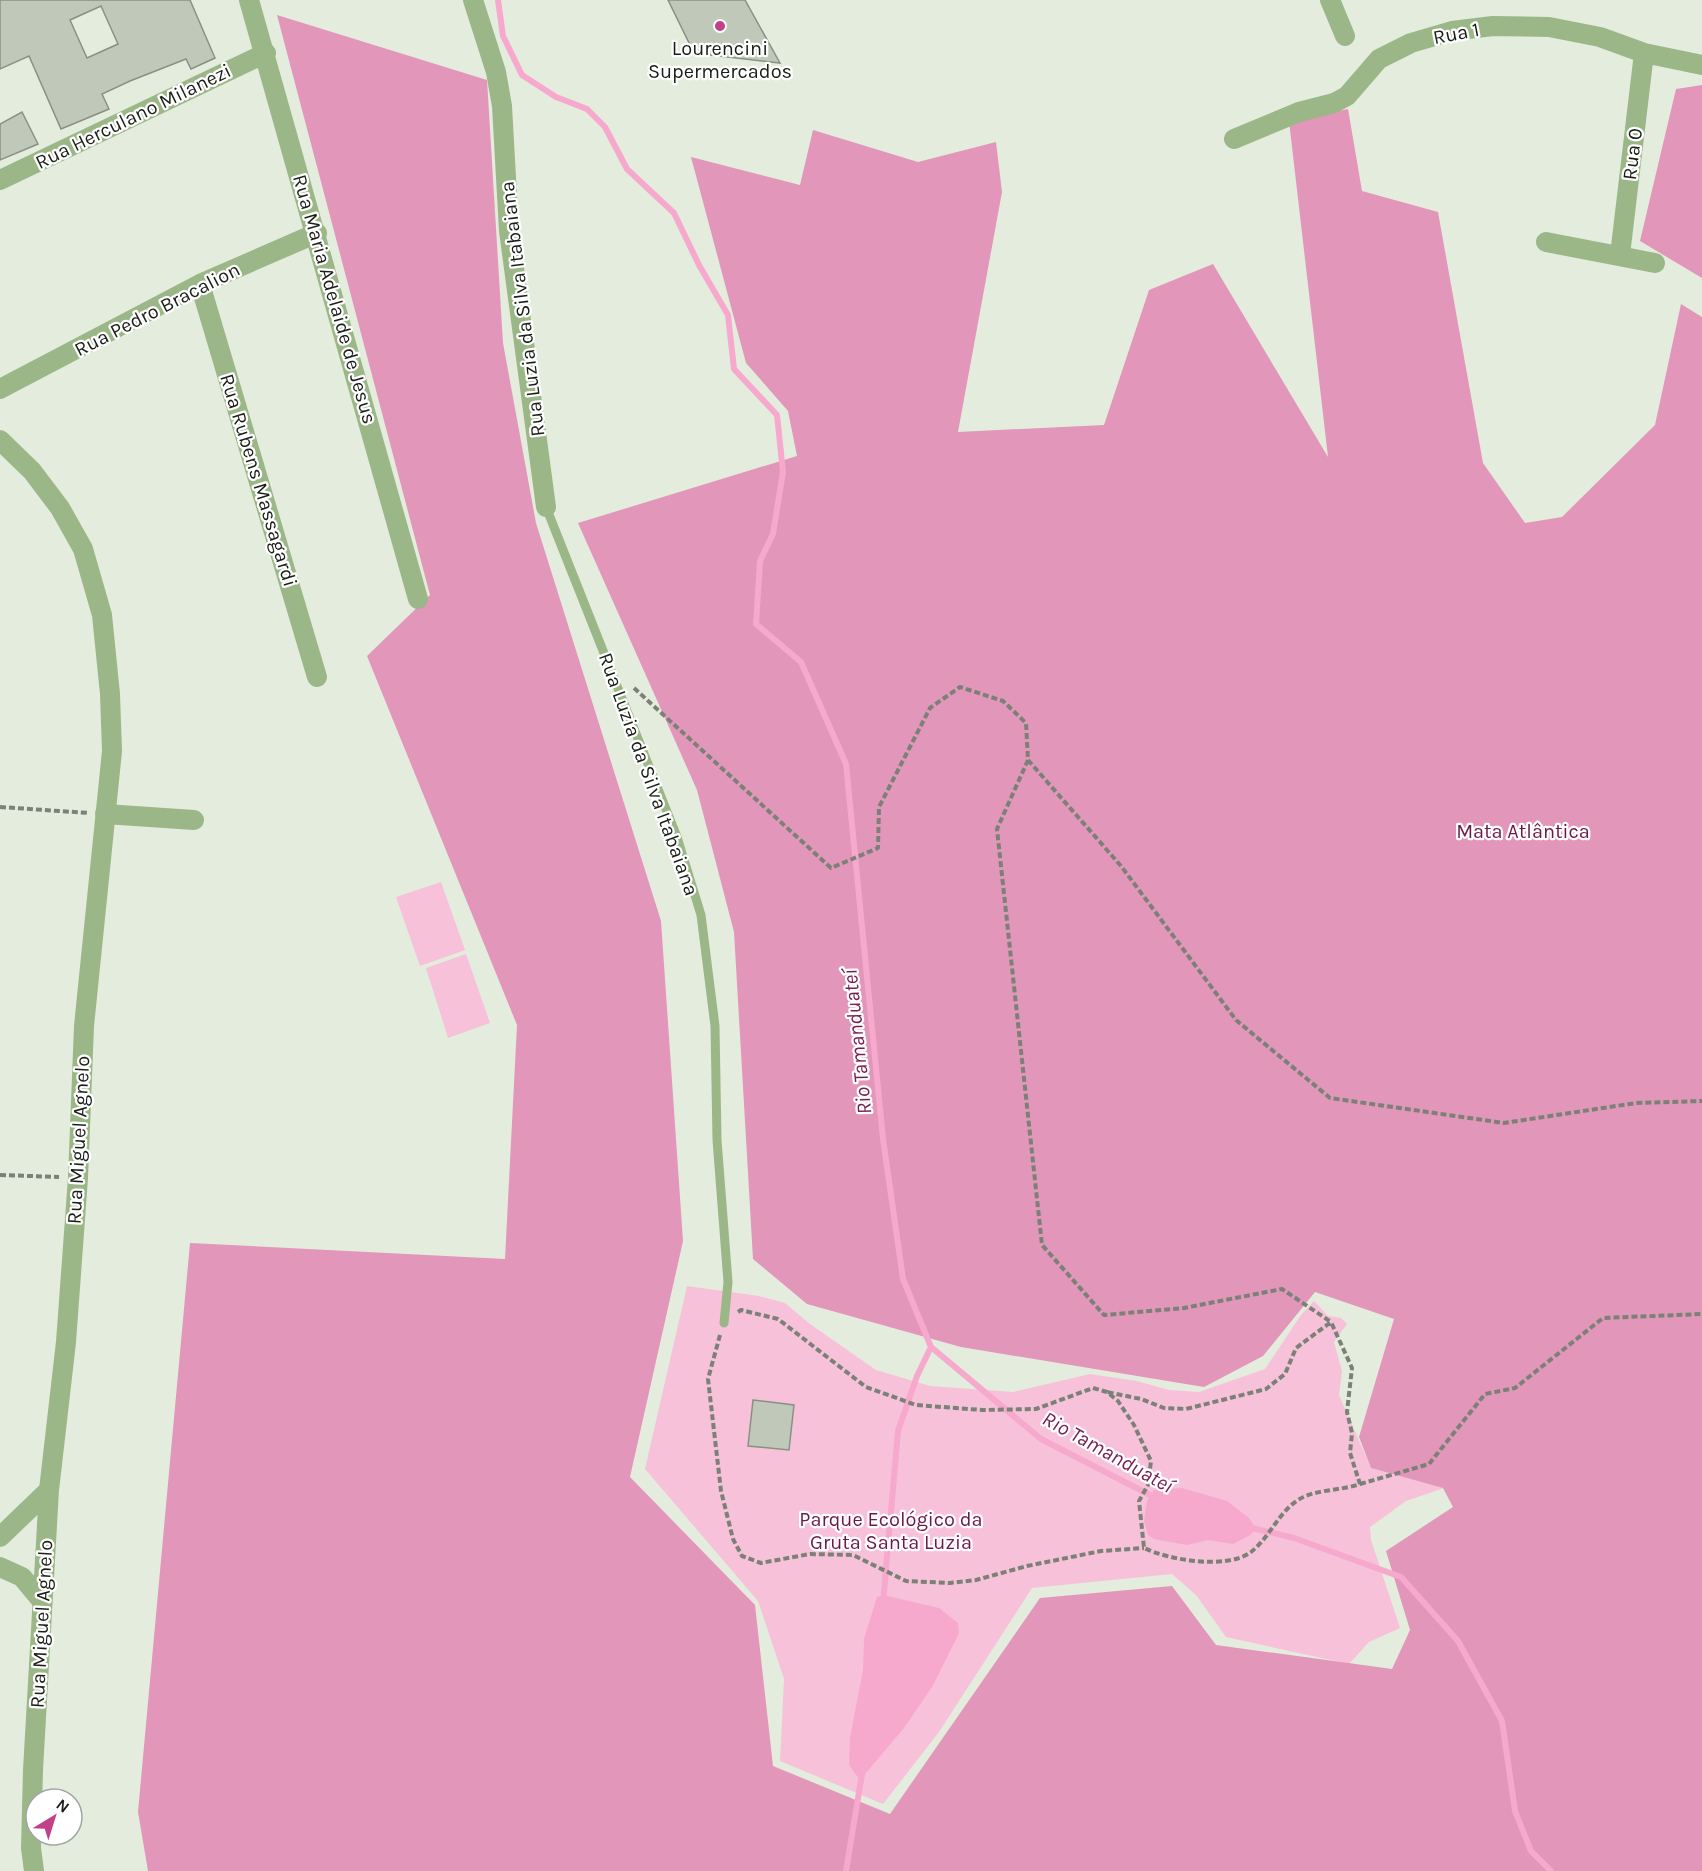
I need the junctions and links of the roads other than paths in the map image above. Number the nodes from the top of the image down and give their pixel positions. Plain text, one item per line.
1 (249, 0) edge
2 (473, 0) edge
3 (1330, 0) edge
4 (1345, 36) dead end
5 (266, 52) junction
6 (1644, 53) junction
7 (1702, 65) edge
8 (1234, 139) dead end
9 (0, 180) edge
10 (317, 233) junction
11 (1546, 242) dead end
12 (1620, 255) junction
13 (1655, 263) dead end
14 (200, 284) junction
15 (0, 389) edge
16 (0, 440) edge
17 (546, 507) joint
18 (418, 599) dead end
19 (317, 677) dead end
20 (105, 814) junction
21 (194, 819) dead end
22 (723, 1323) road end
23 (49, 1490) junction
24 (0, 1537) edge
25 (0, 1567) edge
26 (42, 1602) junction
27 (34, 1871) edge

1 - 5 street, Rua Maria Adelaide de Jesus
2 - 17 street, Rua Luzia da Silva Itabaiana
3 - 4 street
5 - 9 street, Rua Herculano Milanezi
5 - 10 street, Rua Maria Adelaide de Jesus
6 - 7 street, Rua 1
6 - 8 street, Rua 1
6 - 12 street, Rua 0
10 - 14 street, Rua Pedro Bracalion
10 - 18 street, Rua Maria Adelaide de Jesus
11 - 12 street
12 - 13 street
14 - 15 street, Rua Pedro Bracalion
14 - 19 street, Rua Rubens Massagardi
16 - 20 street, Rua Miguel Agnelo
17 - 22 lane, Rua Luzia da Silva Itabaiana
20 - 21 street
20 - 23 street, Rua Miguel Agnelo
23 - 24 street
23 - 26 street, Rua Miguel Agnelo
25 - 26 street
26 - 27 street, Rua Miguel Agnelo

